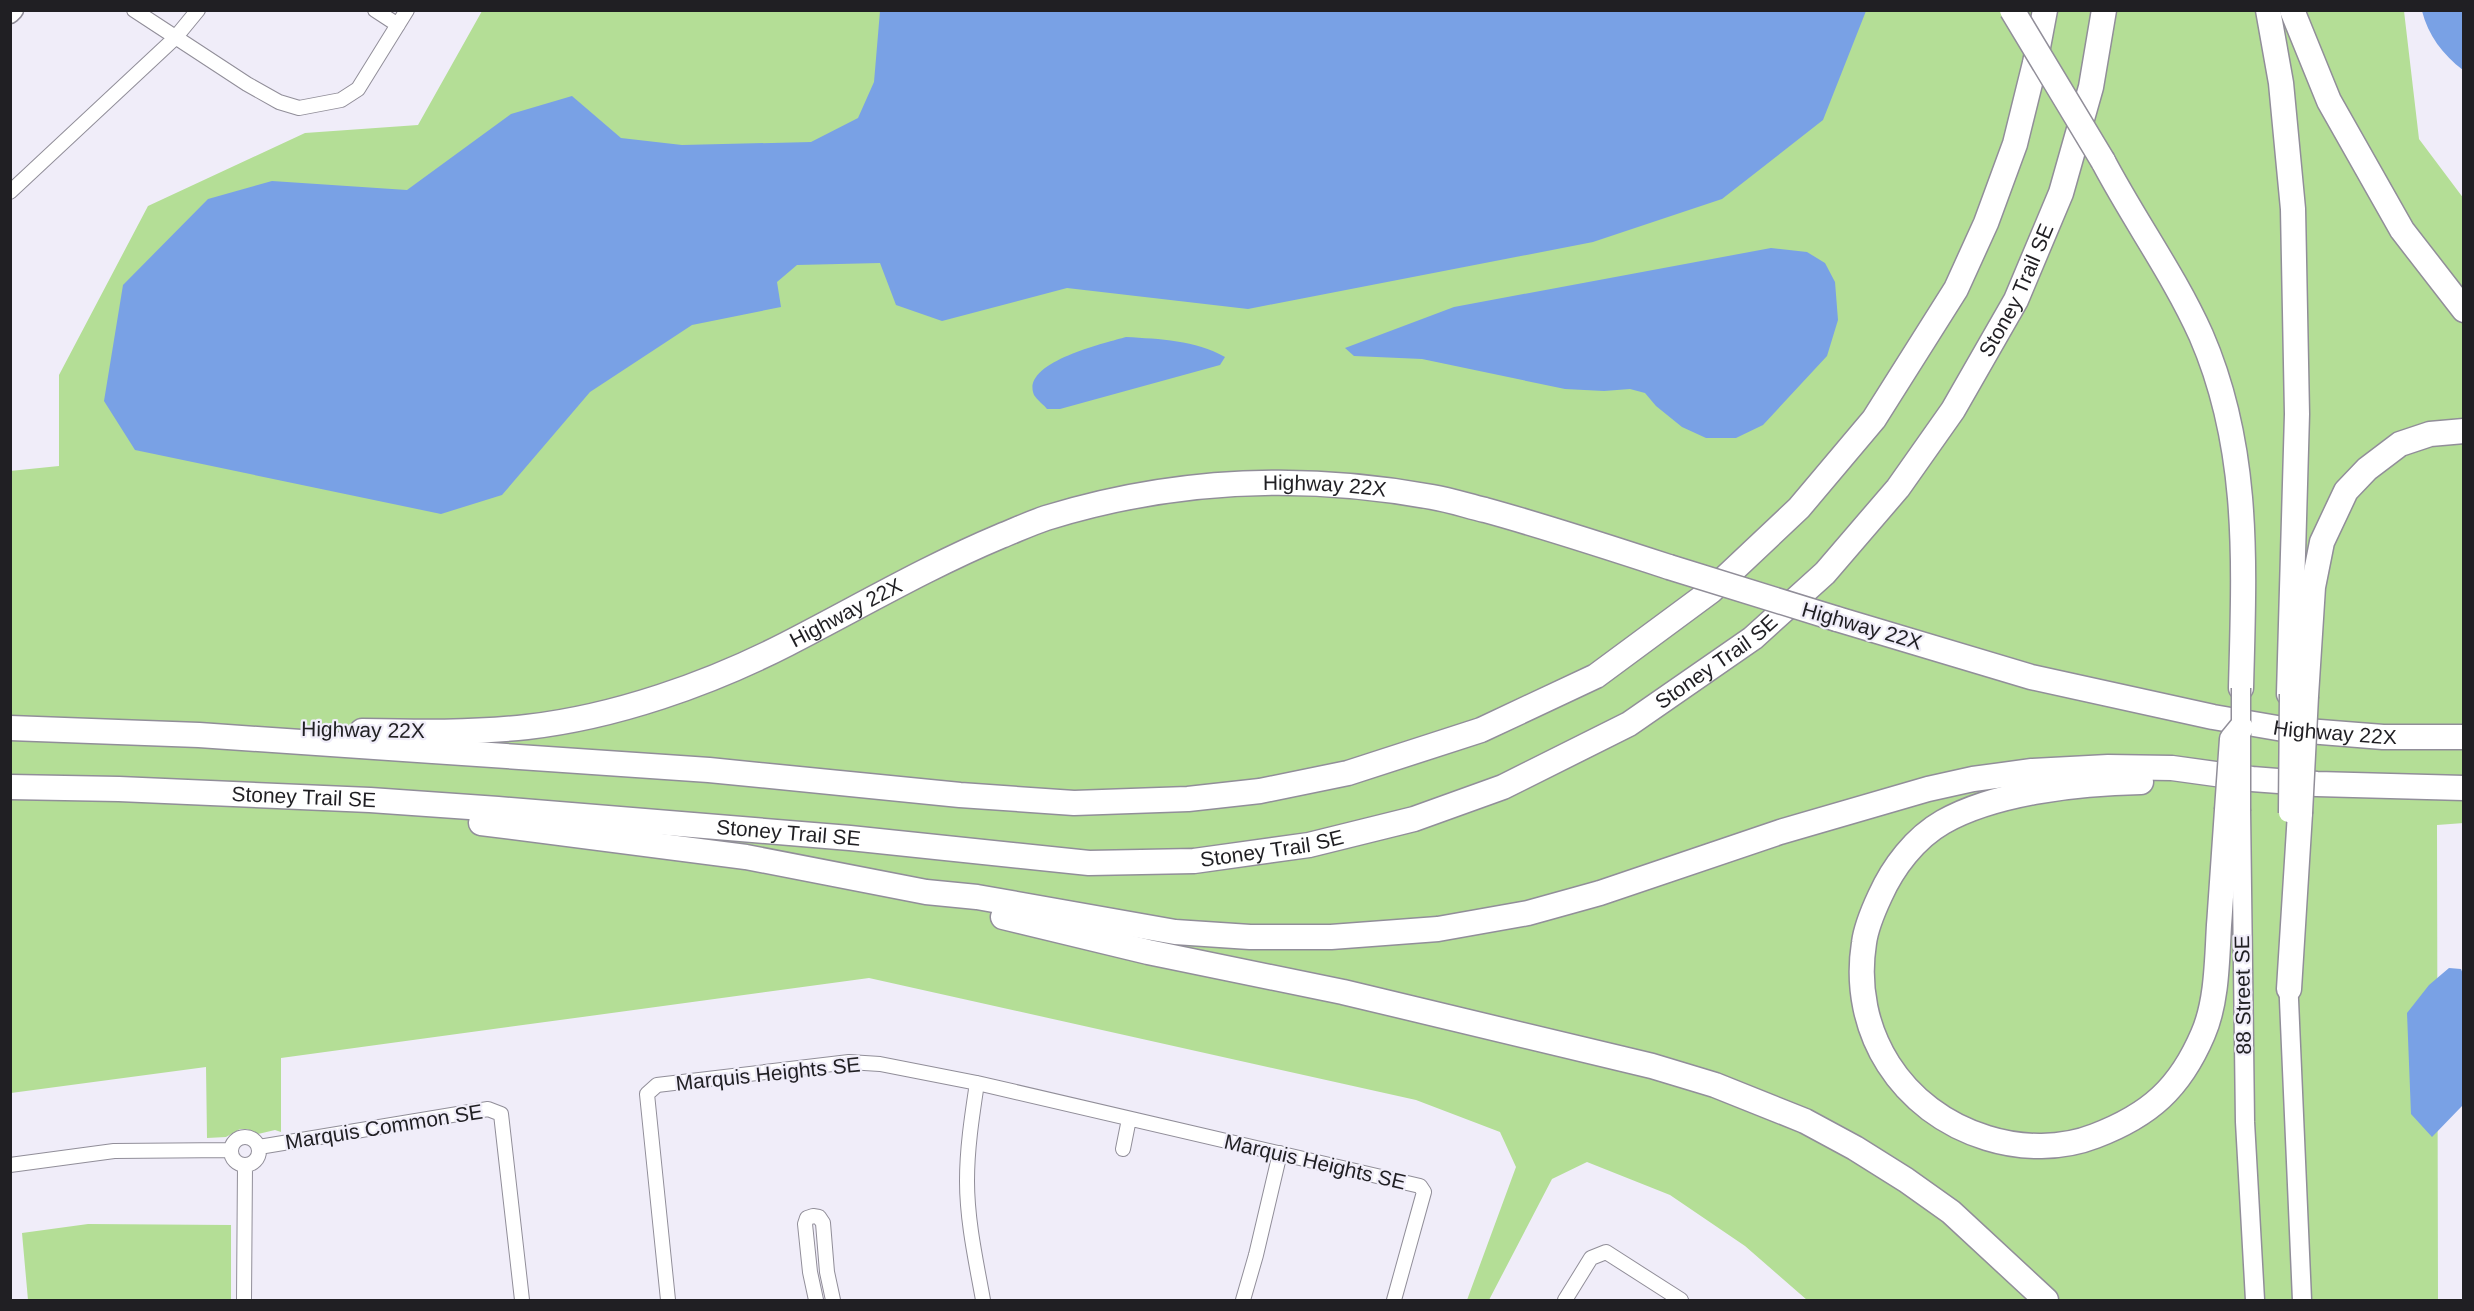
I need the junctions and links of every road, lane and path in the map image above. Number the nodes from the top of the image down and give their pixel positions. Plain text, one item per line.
1 (14, 10) edge
2 (134, 10) edge
3 (198, 10) edge
4 (375, 10) edge
5 (407, 10) edge
6 (2012, 10) edge
7 (2045, 10) edge
8 (2104, 10) edge
9 (2268, 10) edge
10 (2292, 10) edge
11 (10, 14) edge
12 (398, 25) junction
13 (175, 38) junction
14 (10, 192) edge
15 (2463, 310) edge
16 (2463, 431) edge
17 (2241, 688) joint
18 (2298, 695) junction
19 (2463, 723) edge
20 (10, 728) edge
21 (2241, 729) joint
22 (2283, 729) junction
23 (199, 735) junction
24 (2463, 737) edge
25 (2252, 779) junction
26 (10, 787) edge
27 (2463, 788) edge
28 (370, 800) junction
29 (2234, 811) junction
30 (926, 892) junction
31 (2289, 988) joint
32 (977, 1083) junction
33 (1129, 1119) junction
34 (259, 1147) junction
35 (1123, 1149) dead end
36 (231, 1150) junction
37 (1280, 1153) junction
38 (10, 1165) edge
39 (245, 1165) junction
40 (244, 1300) edge
41 (522, 1300) edge
42 (668, 1300) edge
43 (816, 1300) edge
44 (833, 1300) edge
45 (983, 1300) edge
46 (1243, 1300) edge
47 (1394, 1300) edge
48 (1565, 1300) edge
49 (1681, 1300) edge
50 (2046, 1300) edge
51 (2255, 1300) edge
52 (2302, 1300) edge

1 - 11 main road
2 - 13 street
3 - 13 street
4 - 12 street
5 - 12 street
6 - 17 highway, bridge
7 - 23 highway
8 - 28 highway, Stoney Trail SE
9 - 18 highway
10 - 15 highway
12 - 13 street
13 - 14 street
16 - 18 highway
17 - 21 main road, bridge
18 - 31 highway, bridge
19 - 22 highway
20 - 23 highway
21 - 29 highway, bridge
22 - 23 highway, Highway 22X, bridge
22 - 24 highway, Highway 22X
25 - 27 highway
25 - 29 highway
25 - 30 highway
26 - 28 highway, Stoney Trail SE
28 - 30 highway
29 - 51 main road, 88 Street SE
30 - 50 highway
31 - 52 main road
32 - 33 street, Marquis Heights SE
32 - 42 street, Marquis Heights SE
32 - 45 street
33 - 35 street
33 - 37 street, Marquis Heights SE
34 - 36 street
34 - 39 street
34 - 41 street, Marquis Common SE
36 - 38 street
36 - 39 street
37 - 46 street
37 - 47 street, Marquis Heights SE
39 - 40 street
43 - 44 street
48 - 49 street

